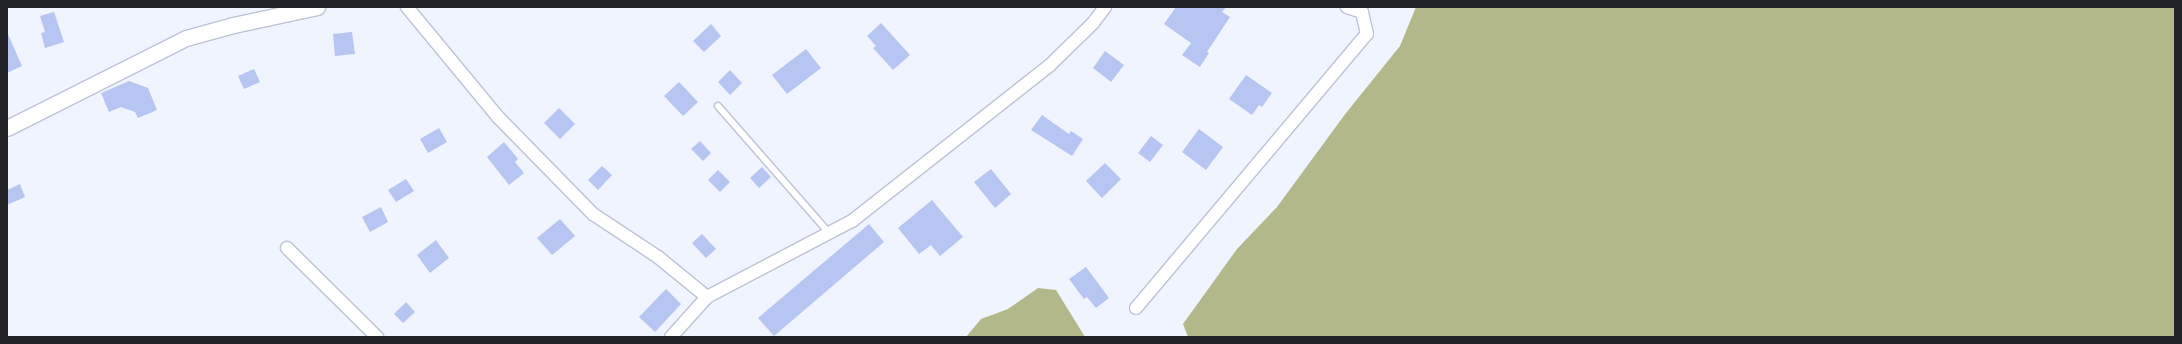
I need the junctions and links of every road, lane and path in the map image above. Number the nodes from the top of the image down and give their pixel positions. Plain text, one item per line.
1 (317, 7) edge
2 (407, 7) edge
3 (1105, 7) edge
4 (1347, 7) edge
5 (718, 106) dead end
6 (7, 128) edge
7 (829, 233) junction
8 (287, 248) dead end
9 (707, 297) junction
10 (1136, 308) dead end
11 (377, 337) edge
12 (671, 337) edge

1 - 6 street
2 - 9 street
3 - 7 street
4 - 10 street
5 - 7 lane
7 - 9 street
8 - 11 street
9 - 12 street

